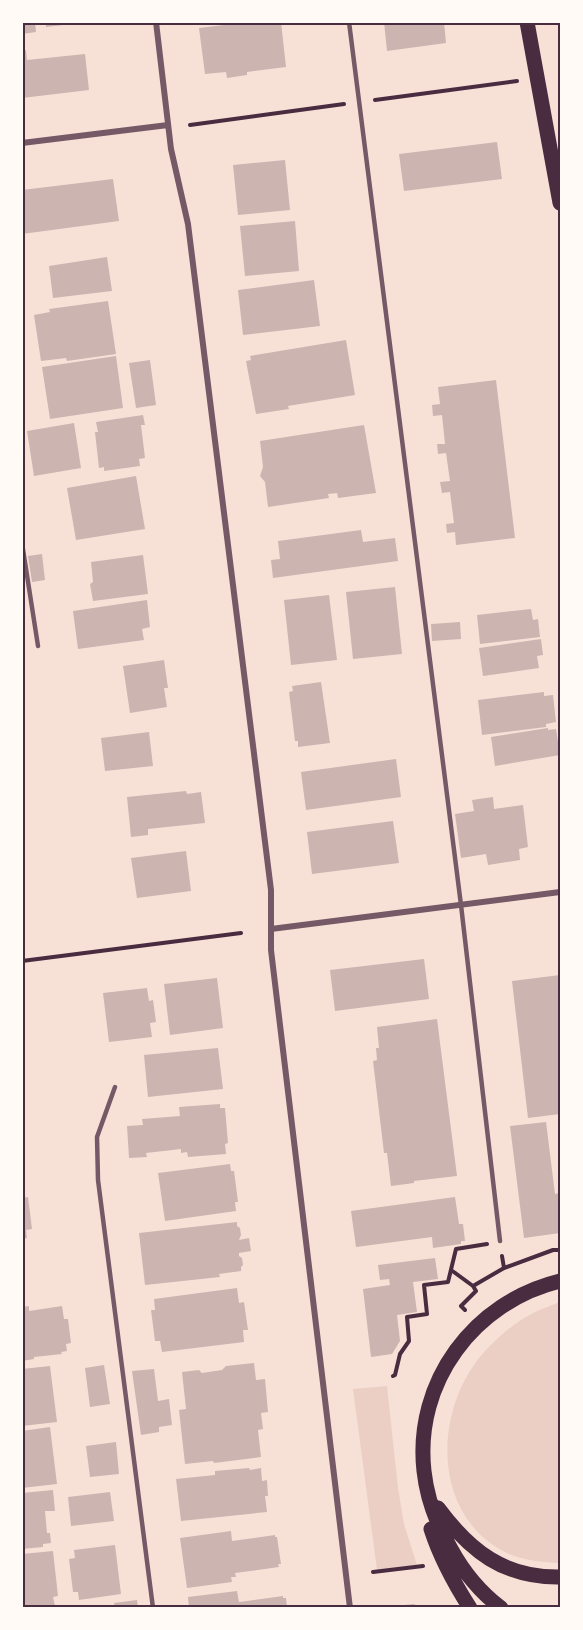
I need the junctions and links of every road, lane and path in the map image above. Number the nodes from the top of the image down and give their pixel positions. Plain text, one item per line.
1 (156, 22) edge
2 (349, 22) edge
3 (527, 22) edge
4 (517, 81) dead end
5 (372, 101) dead end
6 (351, 104) dead end
7 (168, 124) junction
8 (190, 125) dead end
9 (22, 144) edge
10 (561, 203) edge
11 (22, 543) edge
12 (38, 646) dead end
13 (561, 892) edge
14 (461, 905) junction
15 (271, 929) junction
16 (241, 933) dead end
17 (22, 961) edge
18 (115, 1087) dead end
19 (501, 1241) dead end
20 (476, 1246) dead end
21 (561, 1250) edge
22 (451, 1270) junction
23 (561, 1281) edge
24 (473, 1286) junction
25 (461, 1306) dead end
26 (393, 1376) dead end
27 (428, 1493) junction
28 (423, 1566) dead end
29 (373, 1572) dead end
30 (561, 1576) edge
31 (153, 1608) edge
32 (350, 1608) edge
33 (470, 1608) edge
34 (501, 1608) edge

1 - 7 street
2 - 14 lane
3 - 10 main road
4 - 5 path
6 - 8 path
7 - 9 street
7 - 15 street
11 - 12 lane
13 - 14 street
14 - 15 street
14 - 19 lane
15 - 32 street
16 - 17 path
18 - 31 lane
20 - 22 path
21 - 24 path
22 - 24 path
22 - 26 path
23 - 27 main road
24 - 25 path
27 - 30 main road
27 - 33 main road
27 - 34 main road
28 - 29 path

